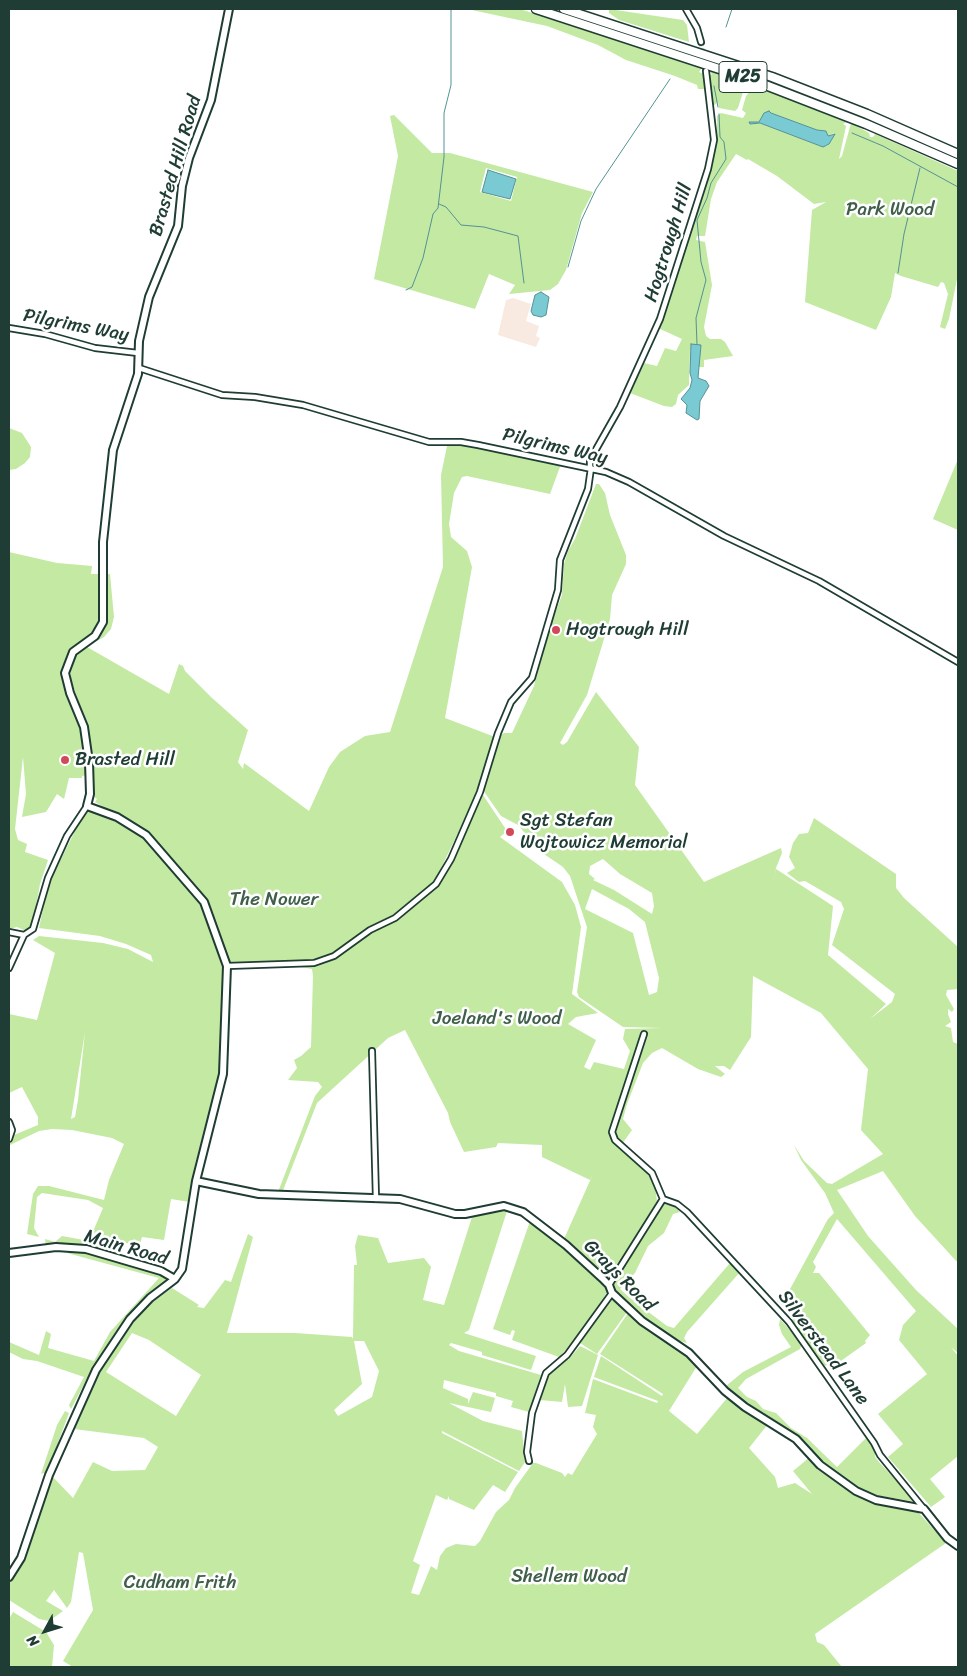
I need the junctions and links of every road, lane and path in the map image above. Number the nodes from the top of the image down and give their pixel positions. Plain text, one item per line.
1 (229, 9) edge
2 (536, 9) edge
3 (564, 9) edge
4 (686, 9) edge
5 (701, 42) tunnel mouth
6 (706, 71) tunnel mouth
7 (958, 154) edge
8 (958, 164) edge
9 (9, 328) edge
10 (138, 353) junction
11 (139, 368) junction
12 (590, 468) junction
13 (958, 662) edge
14 (87, 806) junction
15 (9, 932) edge
16 (24, 935) junction
17 (226, 966) junction
18 (9, 968) edge
19 (644, 1034) dead end
20 (372, 1051) dead end
21 (9, 1122) edge
22 (9, 1139) edge
23 (196, 1181) junction
24 (376, 1199) junction
25 (662, 1199) junction
26 (9, 1253) edge
27 (175, 1279) junction
28 (609, 1285) junction
29 (612, 1293) junction
30 (529, 1461) dead end
31 (924, 1509) junction
32 (958, 1546) edge
33 (9, 1577) edge

1 - 10 street, Brasted Hill Road
2 - 8 highway, M25
3 - 7 highway, M25
4 - 5 street
6 - 12 street, Hogtrough Hill
9 - 10 street, Pilgrims Way
10 - 11 street
11 - 12 street, Pilgrims Way
11 - 14 street
12 - 13 street, Pilgrims Way
12 - 17 street, Hogtrough Hill
14 - 16 street
14 - 17 street
15 - 16 street
16 - 18 street
17 - 23 street
19 - 25 street
20 - 24 street
21 - 22 street
23 - 24 street, Grays Road
23 - 27 street
24 - 28 street, Grays Road
25 - 28 street
25 - 31 street, Silverstead Lane
26 - 27 street, Main Road
27 - 33 street
28 - 29 street, Grays Road
29 - 30 street
29 - 31 street, Grays Road
31 - 32 street

